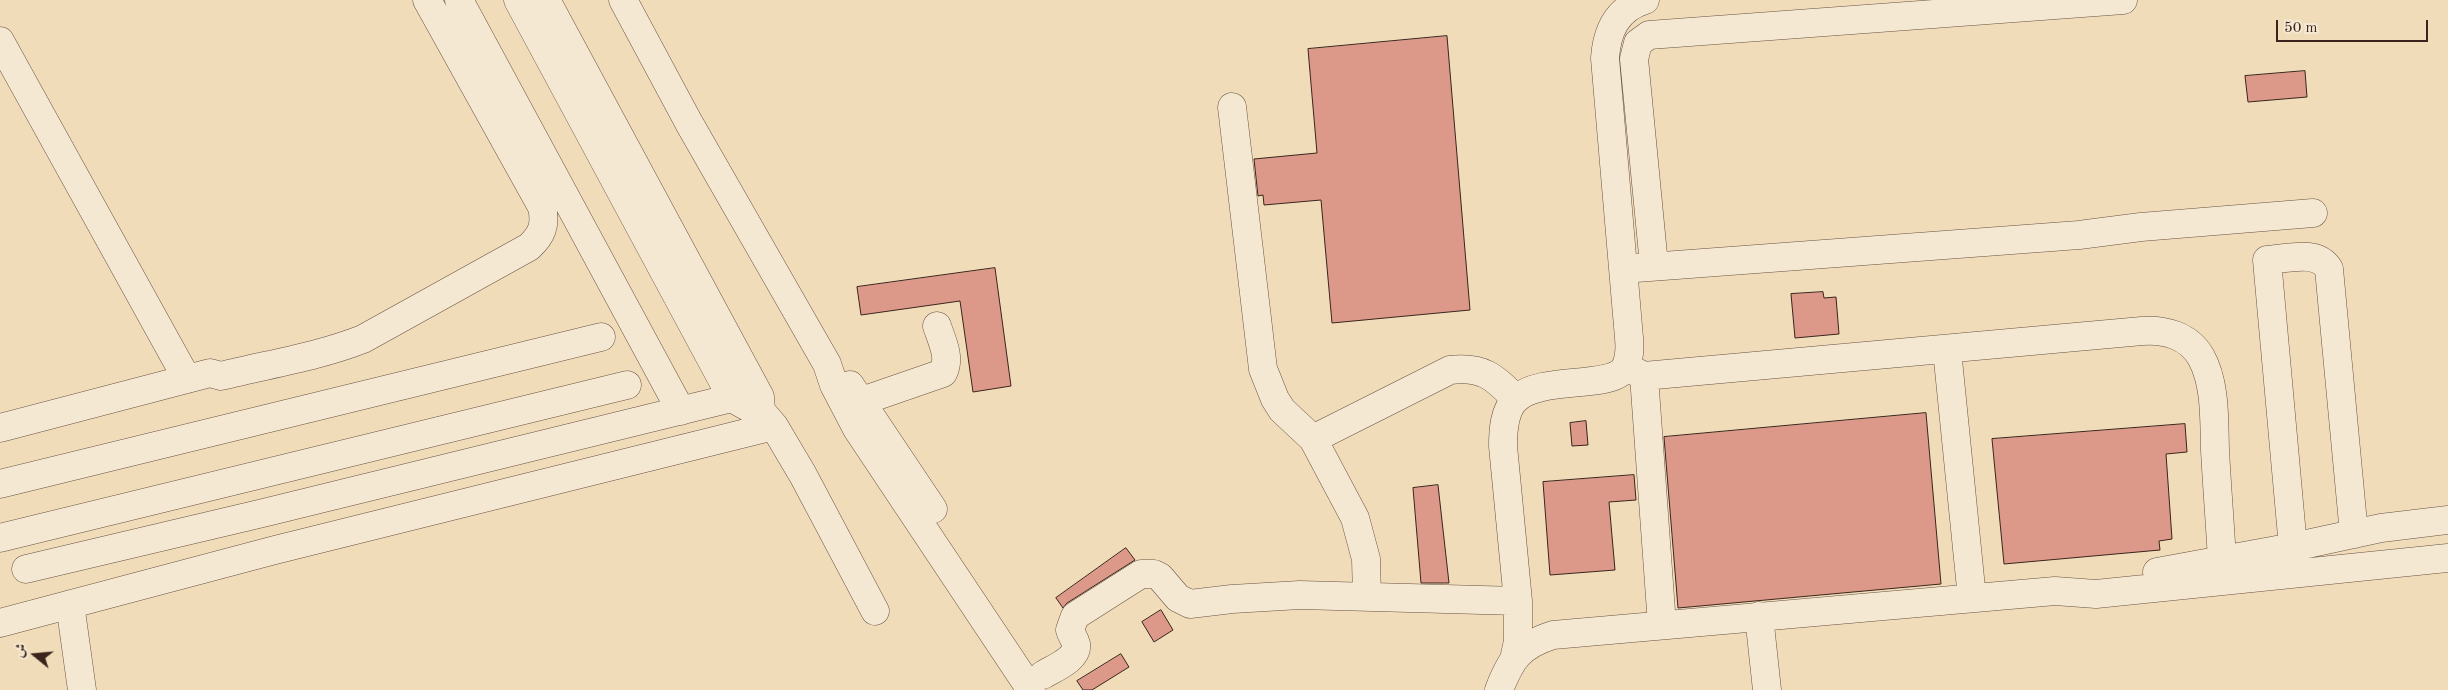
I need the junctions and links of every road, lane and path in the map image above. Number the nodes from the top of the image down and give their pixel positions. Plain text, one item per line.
1 (427, 0) edge
2 (459, 0) edge
3 (518, 0) edge
4 (546, 0) edge
5 (623, 0) edge
6 (1645, 0) edge
7 (2122, 0) edge
8 (0, 41) edge
9 (1232, 107) dead end
10 (2313, 213) dead end
11 (1654, 265) junction
12 (1622, 270) junction
13 (937, 326) dead end
14 (601, 337) dead end
15 (1947, 350) junction
16 (827, 364) junction
17 (1635, 371) junction
18 (187, 379) junction
19 (627, 385) dead end
20 (732, 398) junction
21 (1516, 399) junction
22 (862, 401) junction
23 (681, 412) junction
24 (768, 419) junction
25 (0, 428) edge
26 (456, 428) junction
27 (1313, 440) junction
28 (466, 464) junction
29 (252, 477) junction
30 (0, 484) edge
31 (471, 503) junction
32 (263, 513) junction
33 (2448, 520) edge
34 (2354, 534) junction
35 (0, 538) edge
36 (2293, 547) junction
37 (275, 550) junction
38 (2448, 558) edge
39 (2222, 560) junction
40 (26, 569) dead end
41 (2055, 591) junction
42 (1367, 596) junction
43 (1972, 598) junction
44 (1518, 600) junction
45 (70, 604) junction
46 (875, 611) dead end
47 (1759, 616) junction
48 (0, 623) edge
49 (1662, 625) junction
50 (1515, 655) junction
51 (1042, 685) edge
52 (82, 690) edge
53 (1499, 690) edge
54 (1766, 690) edge

1 - 18 street
2 - 23 street
3 - 20 street
4 - 24 street
5 - 16 street
6 - 12 street
7 - 11 street
8 - 18 street
9 - 27 street
10 - 11 street
11 - 12 street
12 - 17 street
13 - 22 street
14 - 30 street
15 - 17 street
15 - 39 street
15 - 43 street
16 - 22 street
16 - 51 street
17 - 21 street
17 - 49 street
18 - 25 street
19 - 26 street
20 - 23 street
20 - 24 street
21 - 27 street
21 - 44 street
22 - 51 street
23 - 28 street
24 - 31 street
24 - 46 street
26 - 28 street
26 - 29 street
27 - 42 street
28 - 31 street
28 - 32 street
29 - 32 street
29 - 35 street
31 - 37 street
32 - 37 street
32 - 40 street
33 - 34 street
34 - 36 street
34 - 36 street
36 - 39 street
37 - 45 street
38 - 41 street
39 - 41 street
41 - 43 street
42 - 44 street
42 - 51 street
43 - 47 street
44 - 50 street
45 - 48 street
45 - 52 street
47 - 49 street
47 - 54 street
49 - 50 street
50 - 53 street

